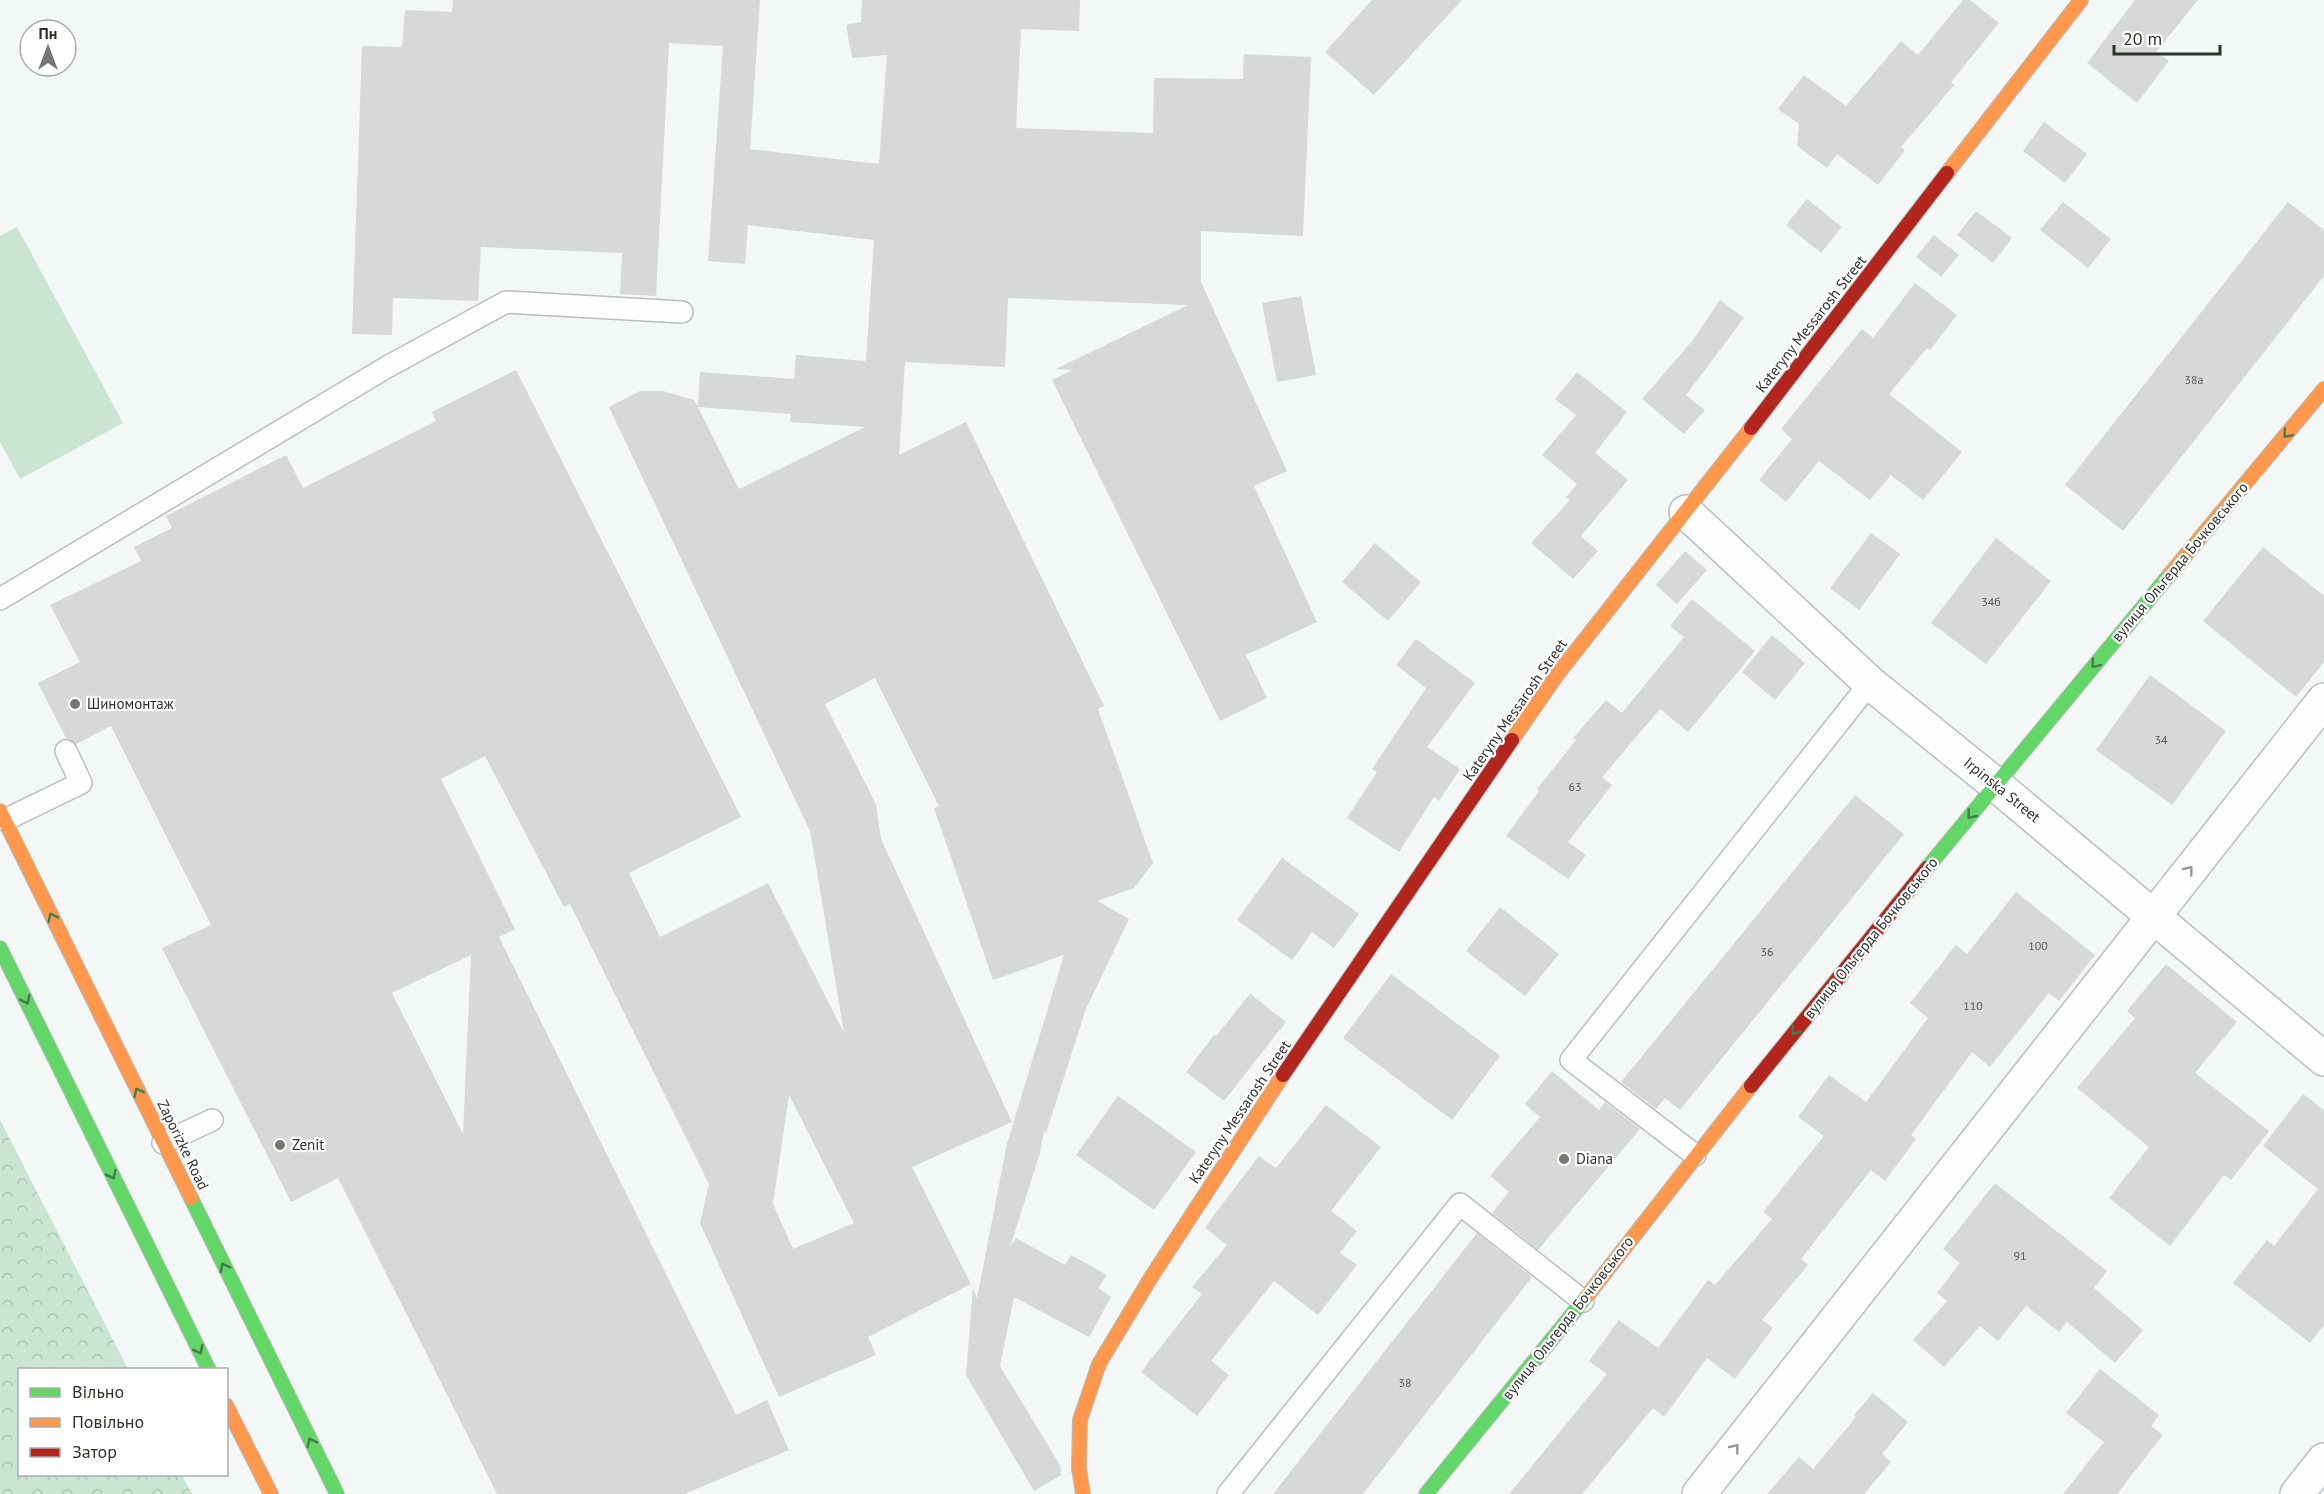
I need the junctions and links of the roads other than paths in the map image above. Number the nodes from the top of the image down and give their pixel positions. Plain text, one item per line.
1 (2081, 0) edge
2 (682, 312) dead end
3 (2324, 389) edge
4 (1686, 512) junction
5 (0, 598) edge
6 (1870, 682) junction
7 (2324, 700) edge
8 (66, 751) dead end
9 (1995, 784) junction
10 (2, 815) edge
11 (2152, 916) junction
12 (0, 948) edge
13 (2324, 1059) edge
14 (212, 1120) dead end
15 (163, 1143) junction
16 (1695, 1155) junction
17 (1583, 1301) junction
18 (208, 1368) edge
19 (228, 1409) edge
20 (2324, 1460) edge
21 (271, 1494) edge
22 (337, 1494) edge
23 (1083, 1494) edge
24 (1227, 1494) edge
25 (1426, 1494) edge
26 (1699, 1494) edge
27 (2297, 1494) edge

1 - 4 street, Kateryny Messarosh Street
2 - 5 lane
3 -> 9 street, вулиця Ольгерда Бочковського
4 - 6 street, Irpinska Street
4 - 23 street, Kateryny Messarosh Street
6 - 9 street, Irpinska Street
6 - 16 lane
11 -> 7 street
8 - 10 lane
9 - 11 street, Irpinska Street
9 -> 16 street, вулиця Ольгерда Бочковського
15 -> 10 street, Zaporizke Road
11 - 13 street, Irpinska Street
26 -> 11 street
12 -> 18 street
14 - 15 lane
22 -> 15 street, Zaporizke Road
16 - 17 street, вулиця Ольгерда Бочковського
17 - 24 lane
17 - 25 street, вулиця Ольгерда Бочковського
19 - 21 street
20 - 27 street

